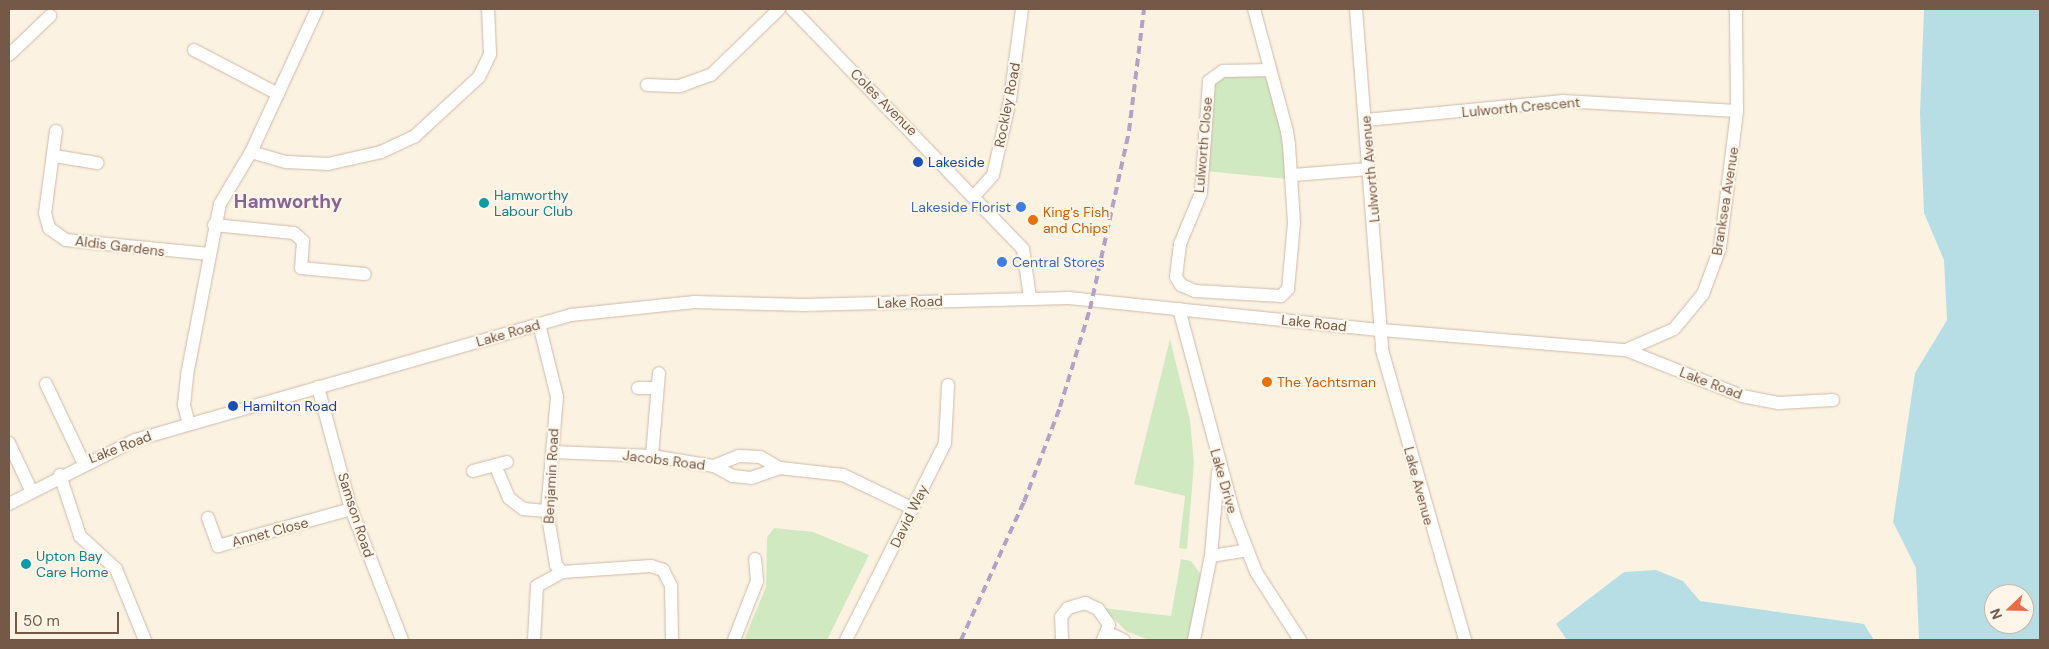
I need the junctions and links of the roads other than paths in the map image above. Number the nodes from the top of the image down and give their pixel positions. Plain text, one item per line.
1 (317, 9) edge
2 (488, 9) edge
3 (779, 9) edge
4 (792, 9) edge
5 (1022, 9) edge
6 (1254, 9) edge
7 (1356, 9) edge
8 (1736, 9) edge
9 (50, 16) dead end
10 (194, 50) dead end
11 (9, 55) edge
12 (1270, 70) junction
13 (647, 85) dead end
14 (278, 94) junction
15 (1737, 111) junction
16 (1366, 120) junction
17 (56, 131) dead end
18 (251, 152) junction
19 (56, 156) junction
20 (98, 163) dead end
21 (1369, 169) junction
22 (1293, 175) junction
23 (975, 195) junction
24 (214, 225) junction
25 (209, 254) junction
26 (365, 274) dead end
27 (1030, 297) junction
28 (1179, 309) junction
29 (539, 324) junction
30 (1380, 330) junction
31 (1626, 350) junction
32 (659, 373) dead end
33 (46, 384) dead end
34 (948, 386) dead end
35 (318, 387) junction
36 (638, 388) dead end
37 (657, 388) junction
38 (1833, 400) dead end
39 (188, 424) junction
40 (9, 443) edge
41 (553, 452) junction
42 (652, 456) junction
43 (83, 462) junction
44 (714, 466) junction
45 (1219, 466) junction
46 (780, 468) junction
47 (473, 471) dead end
48 (60, 475) junction
49 (31, 490) junction
50 (9, 504) edge
51 (912, 508) junction
52 (351, 510) junction
53 (547, 511) junction
54 (208, 518) dead end
55 (1247, 550) junction
56 (1212, 556) junction
57 (755, 560) dead end
58 (562, 572) junction
59 (1105, 636) edge
60 (145, 640) edge
61 (402, 640) edge
62 (534, 640) edge
63 (672, 640) edge
64 (734, 640) edge
65 (846, 640) edge
66 (1062, 640) edge
67 (1124, 640) edge
68 (1194, 640) edge
69 (1300, 640) edge
70 (1465, 640) edge

1 - 14 street
2 - 18 street
3 - 13 street
4 - 23 street, Coles Avenue
5 - 23 street, Rockley Road
6 - 12 street, Lulworth Close
7 - 16 street, Lulworth Avenue
8 - 15 street, Branksea Avenue
9 - 11 street
10 - 14 street
12 - 22 street, Lulworth Close
12 - 22 street, Lulworth Close
14 - 18 street
15 - 16 street, Lulworth Crescent
15 - 31 street, Branksea Avenue
16 - 21 street, Lulworth Avenue
17 - 19 street, Aldis Gardens
18 - 24 street
19 - 20 street
19 - 25 street, Aldis Gardens
21 - 22 street
21 - 30 street, Lulworth Avenue
23 - 27 street, Coles Avenue
24 - 25 street
24 - 26 street
25 - 39 street
27 - 28 street, Lake Road
27 - 29 street, Lake Road
28 - 30 street, Lake Road
28 - 45 street, Lake Drive
29 - 35 street, Lake Road
29 - 41 street, Benjamin Road
30 - 31 street, Lake Road
30 - 70 street, Lake Avenue
31 - 38 street, Lake Road
32 - 37 street
33 - 43 street
34 - 51 street, David Way
35 - 39 street, Lake Road
35 - 52 street, Samson Road
36 - 37 street
37 - 42 street
39 - 43 street, Lake Road
40 - 49 street
41 - 42 street, Jacobs Road
41 - 53 street, Benjamin Road
42 - 44 street, Jacobs Road
43 - 48 street, Lake Road
44 - 46 street, Jacobs Road
44 - 46 street
45 - 55 street, Lake Drive
45 - 56 street
46 - 51 street, Jacobs Road
47 - 53 street
48 - 49 street, Lake Road
48 - 60 street
49 - 50 street, Lake Road
51 - 65 street, David Way
52 - 54 street, Annet Close
52 - 61 street, Samson Road
53 - 58 street, Benjamin Road
55 - 56 street
55 - 69 street, Lake Drive
56 - 68 street
57 - 64 street
58 - 62 street
58 - 63 street
59 - 66 street
59 - 67 street

